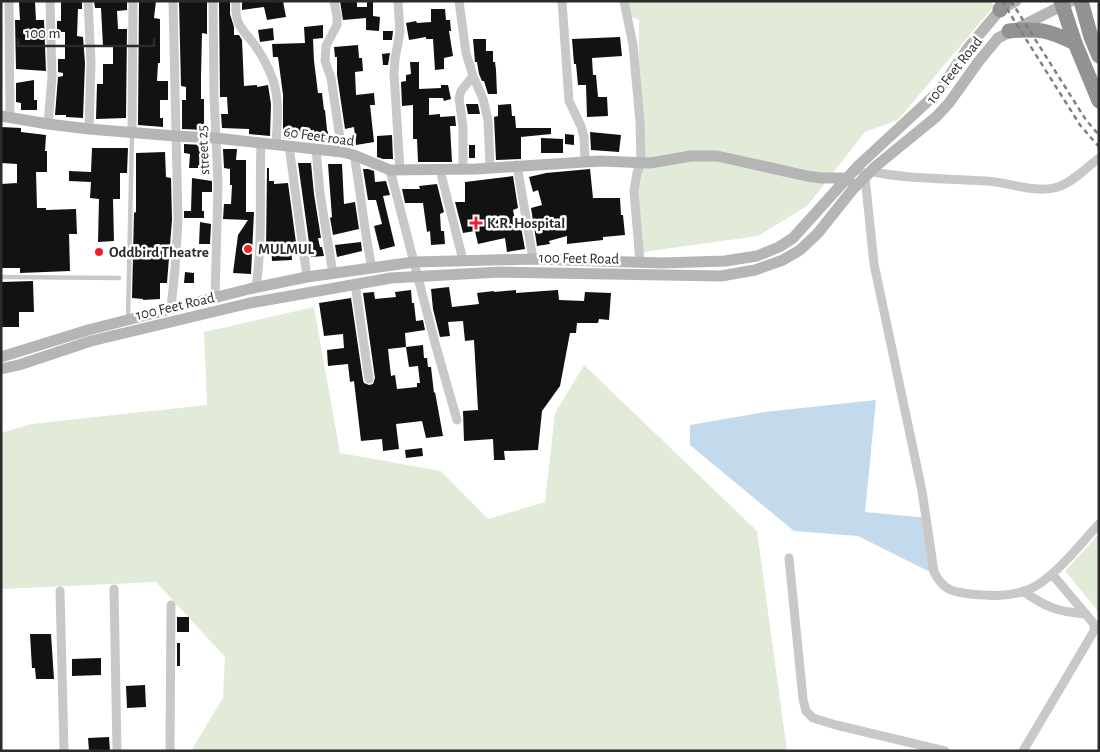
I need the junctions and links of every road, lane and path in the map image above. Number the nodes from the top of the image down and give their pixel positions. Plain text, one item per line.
1 (9, 1) edge
2 (50, 1) edge
3 (88, 1) edge
4 (133, 1) edge
5 (173, 1) edge
6 (213, 1) edge
7 (236, 1) edge
8 (334, 1) edge
9 (398, 1) edge
10 (459, 1) edge
11 (562, 1) edge
12 (624, 1) edge
13 (1016, 1) edge
14 (1080, 1) edge
15 (1064, 3) edge
16 (1002, 6) edge
17 (1009, 31) junction
18 (1075, 43) junction
19 (1099, 56) edge
20 (473, 76) junction
21 (1099, 101) edge
22 (5, 117) edge
23 (48, 124) junction
24 (89, 129) junction
25 (132, 132) junction
26 (175, 136) junction
27 (216, 138) junction
28 (260, 144) junction
29 (276, 145) junction
30 (289, 146) junction
31 (316, 149) junction
32 (342, 152) junction
33 (354, 155) junction
34 (1099, 158) edge
35 (585, 162) junction
36 (636, 162) junction
37 (517, 165) junction
38 (858, 166) junction
39 (490, 167) junction
40 (395, 170) junction
41 (440, 170) junction
42 (462, 170) junction
43 (868, 174) junction
44 (847, 178) junction
45 (855, 187) junction
46 (533, 259) junction
47 (464, 260) junction
48 (414, 262) junction
49 (640, 262) junction
50 (372, 268) junction
51 (333, 274) junction
52 (417, 276) junction
53 (1, 277) edge
54 (307, 277) junction
55 (119, 278) dead end
56 (355, 284) junction
57 (256, 288) junction
58 (214, 298) junction
59 (171, 308) junction
60 (128, 320) junction
61 (45, 350) junction
62 (1, 357) edge
63 (1, 369) edge
64 (369, 379) dead end
65 (457, 420) dead end
66 (1099, 524) edge
67 (789, 558) dead end
68 (1052, 574) junction
69 (114, 589) dead end
70 (60, 591) dead end
71 (1023, 591) junction
72 (171, 605) dead end
73 (1086, 614) junction
74 (64, 751) edge
75 (117, 751) edge
76 (170, 751) edge
77 (945, 751) edge
78 (1023, 751) edge

1 - 22 street
2 - 23 street
3 - 24 street
4 - 25 street
5 - 26 street
6 - 27 street, street 25
7 - 29 street
8 - 32 street
9 - 40 street
10 - 20 street
11 - 35 street
12 - 36 street
13 - 16 street, 100 Feet Road
14 - 19 highway
15 - 17 street, 100 Feet Road
15 - 18 highway
16 - 38 street, 100 Feet Road
17 - 18 highway
17 - 43 street, 100 Feet Road
18 - 21 highway
20 - 39 street
20 - 42 street
22 - 23 street, 60 Feet road
23 - 24 street, 60 Feet road
24 - 25 street, 60 Feet road
25 - 26 street, 60 Feet road
25 - 60 lane
26 - 27 street, 60 Feet road
26 - 59 street
27 - 28 street, 60 Feet road
27 - 58 street, street 25
28 - 29 street, 60 Feet road
28 - 57 street
29 - 30 street, 60 Feet road
30 - 31 street, 60 Feet road
30 - 54 street
31 - 32 street, 60 Feet road
31 - 51 street
32 - 33 street, 60 Feet road
33 - 40 street, 60 Feet road
33 - 50 street
34 - 43 street
35 - 36 street, 60 Feet road
35 - 37 street, 60 Feet road
36 - 44 street, 60 Feet road
36 - 49 street
37 - 39 street, 60 Feet road
37 - 46 street
38 - 43 street
38 - 44 street, 100 Feet Road
39 - 42 street, 60 Feet road
40 - 41 street, 60 Feet road
40 - 48 street
41 - 42 street, 60 Feet road
41 - 47 street
43 - 45 street, 100 Feet Road
43 - 71 street
44 - 45 street
44 - 49 street, 100 Feet Road
45 - 52 street, 100 Feet Road
46 - 47 street, 100 Feet Road
46 - 49 street, 100 Feet Road
47 - 48 street, 100 Feet Road
48 - 50 street, 100 Feet Road
48 - 52 street
50 - 51 street, 100 Feet Road
51 - 54 street, 100 Feet Road
52 - 56 street, 100 Feet Road
52 - 65 street
53 - 55 lane
54 - 57 street, 100 Feet Road
56 - 61 street, 100 Feet Road
56 - 64 street
57 - 58 street, 100 Feet Road
58 - 59 street, 100 Feet Road
59 - 60 street, 100 Feet Road
60 - 61 street, 100 Feet Road
61 - 62 street, 100 Feet Road
61 - 63 street, 100 Feet Road
66 - 68 street
67 - 77 street
68 - 71 street
68 - 73 street
69 - 75 street
70 - 74 street
71 - 73 street
72 - 76 street
73 - 78 street

